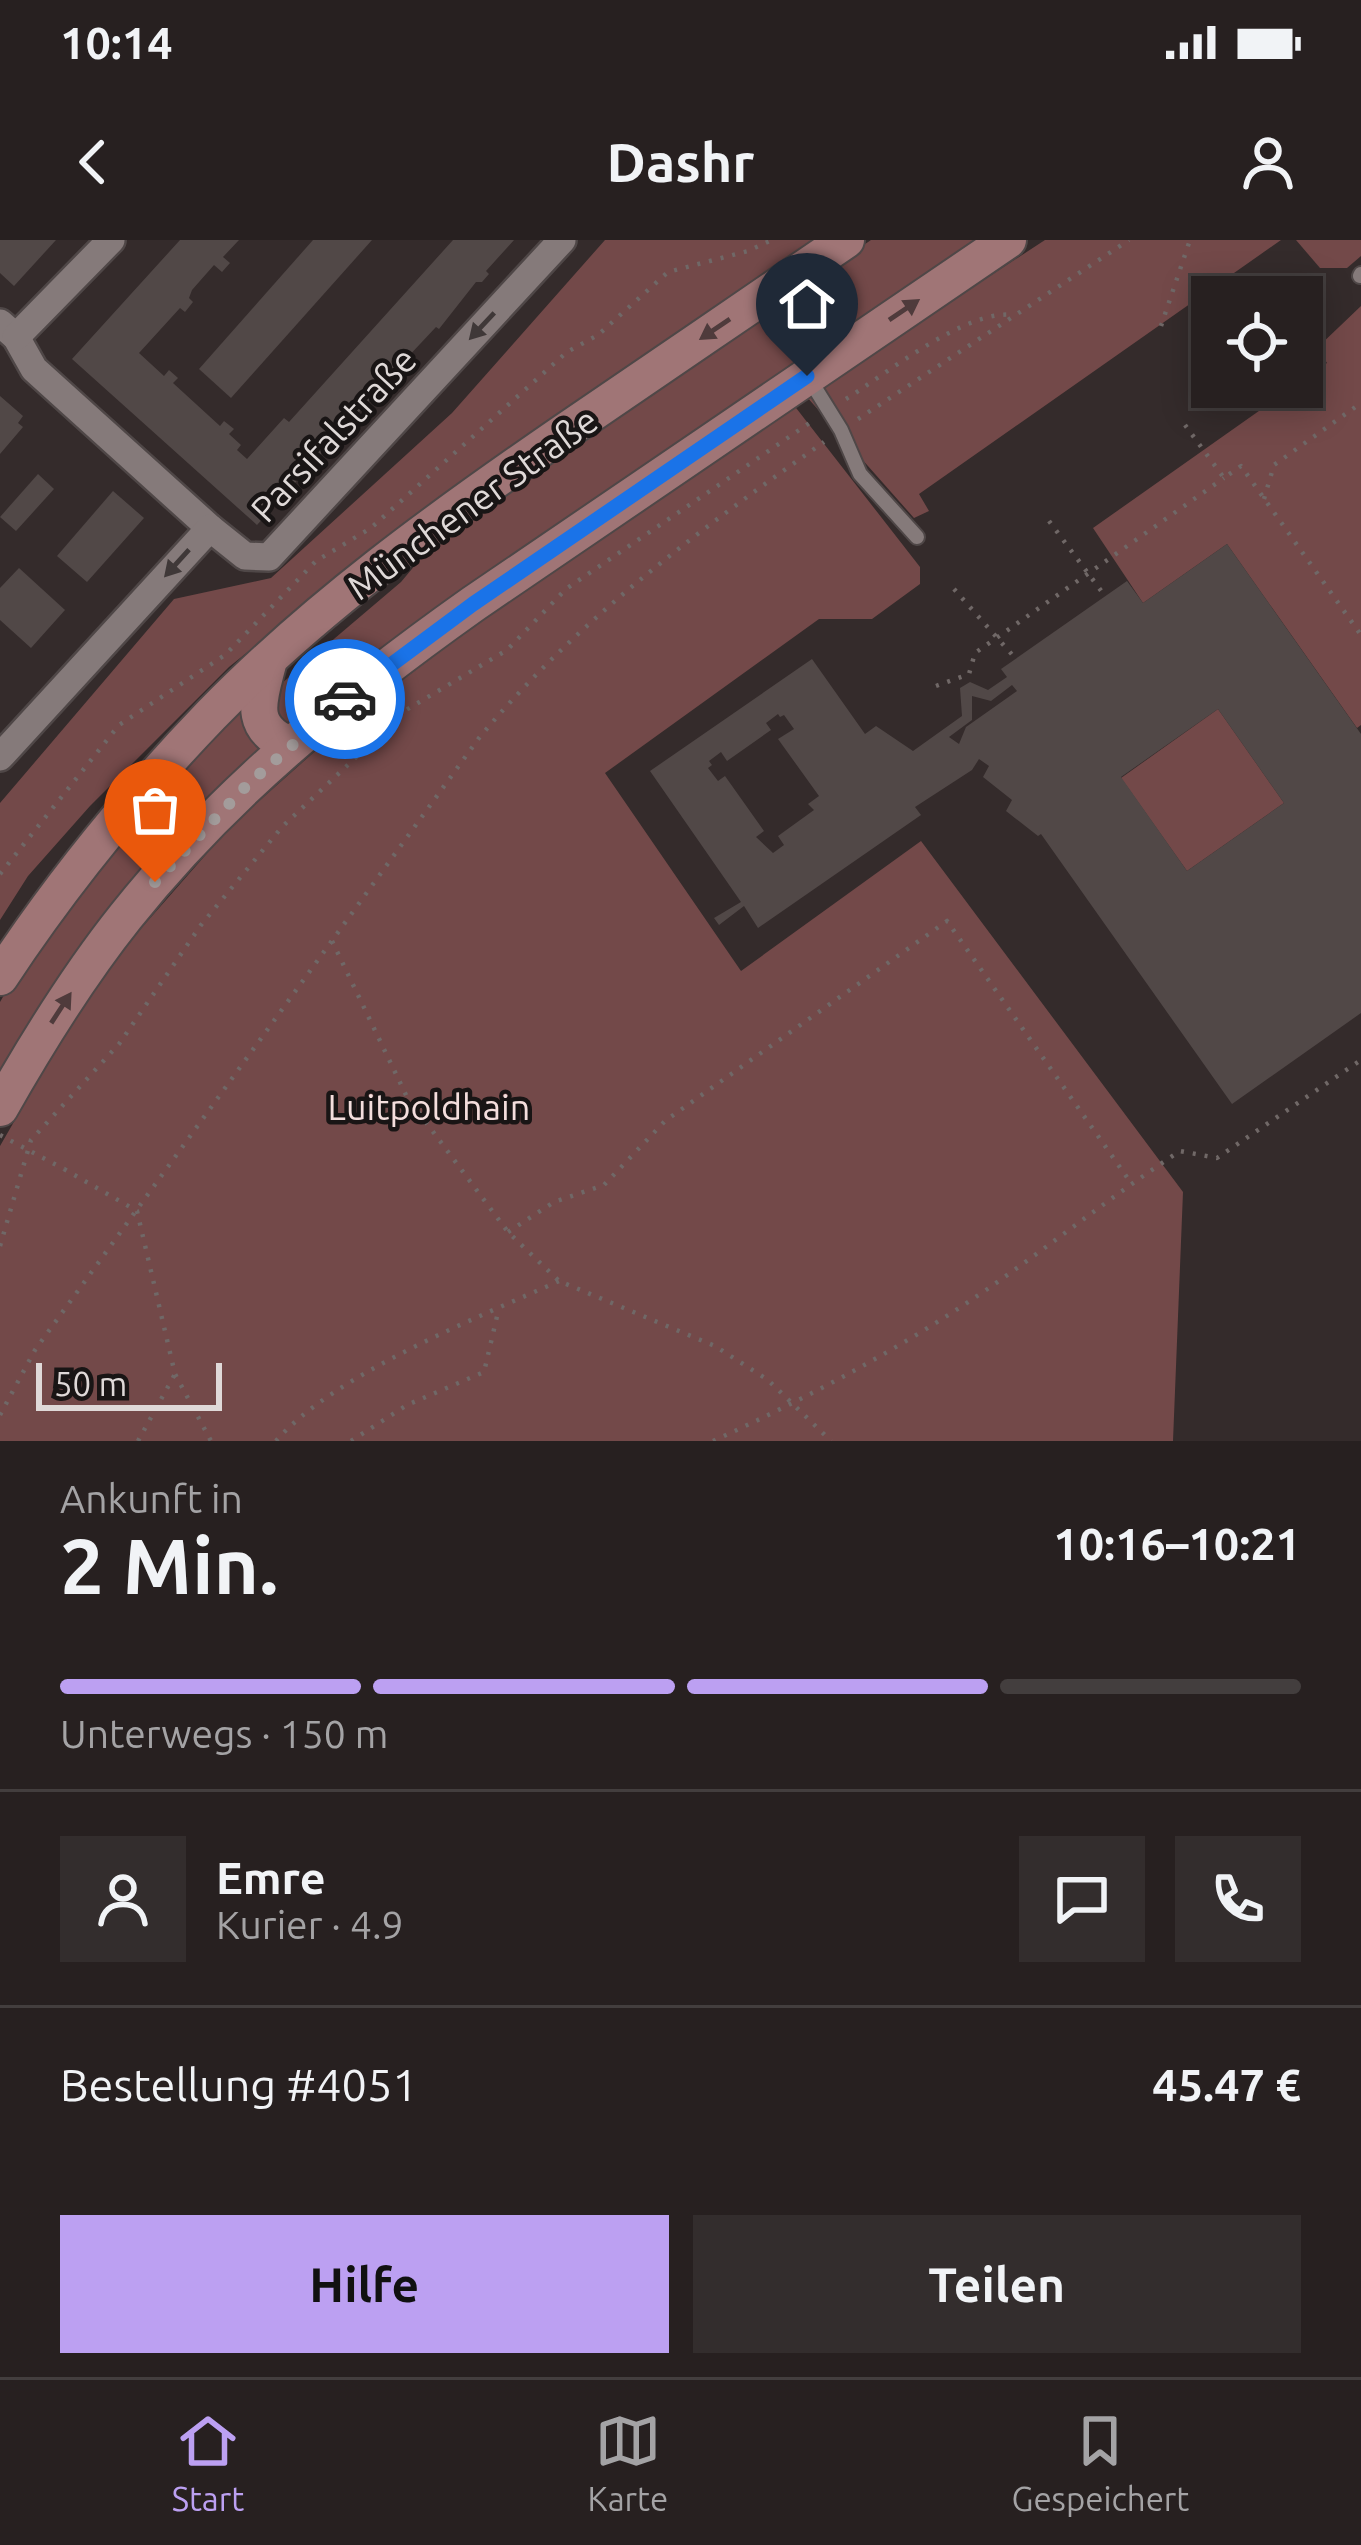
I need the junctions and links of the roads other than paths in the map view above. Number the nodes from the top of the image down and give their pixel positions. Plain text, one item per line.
1 (111, 240) edge
2 (562, 240) edge
3 (846, 240) edge
4 (1008, 240) edge
5 (8, 330) edge
6 (807, 376) junction
7 (210, 528) junction
8 (917, 537) dead end
9 (269, 660) junction
10 (290, 745) junction
11 (0, 757) edge
12 (0, 977) edge
13 (0, 1108) edge

1 - 5 street
2 -> 7 street, Parsifalstraße
3 -> 9 main road, Münchener Straße
6 -> 4 main road
5 - 7 street
6 - 8 lane
6 - 10 main road
7 -> 11 street, Parsifalstraße
9 - 10 main road
9 - 12 main road, Münchener Straße
13 -> 10 main road

